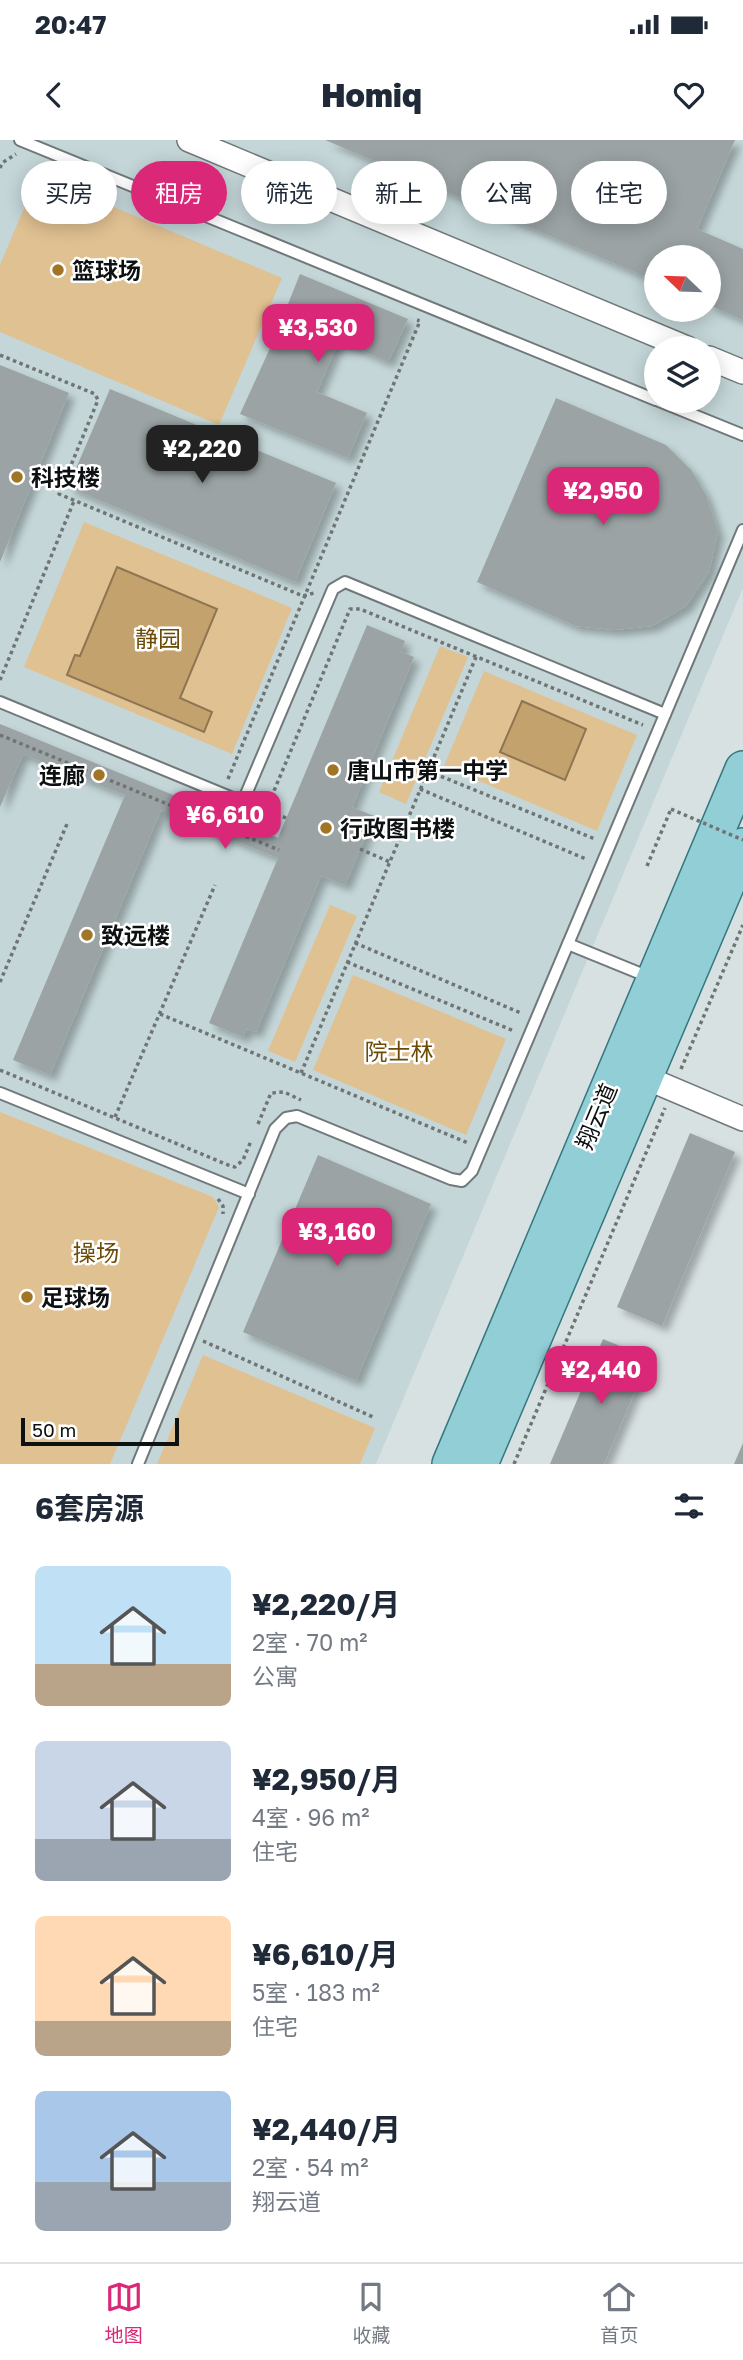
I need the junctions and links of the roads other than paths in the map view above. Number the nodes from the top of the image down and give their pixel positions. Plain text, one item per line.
1 (20, 140) edge
2 (189, 140) edge
3 (658, 336) edge
4 (721, 363) edge
5 (743, 372) edge
6 (644, 395) edge
7 (689, 413) edge
8 (743, 435) edge
9 (743, 530) edge
10 (0, 702) edge
11 (665, 714) junction
12 (743, 769) edge
13 (743, 846) edge
14 (568, 944) junction
15 (654, 979) junction
16 (658, 1083) junction
17 (0, 1093) edge
18 (743, 1119) edge
19 (249, 1194) junction
20 (138, 1464) edge
21 (450, 1464) edge
22 (480, 1464) edge

1 - 6 lane
2 - 3 street
4 - 5 street
7 - 8 lane
9 - 11 lane
10 - 11 lane
11 - 14 lane
12 - 15 main road, 翔云道
13 - 16 main road, 翔云道
14 - 15 lane
14 - 19 lane
15 - 21 main road, 翔云道
16 - 18 street
16 - 22 main road, 翔云道
17 - 19 lane
19 - 20 lane

